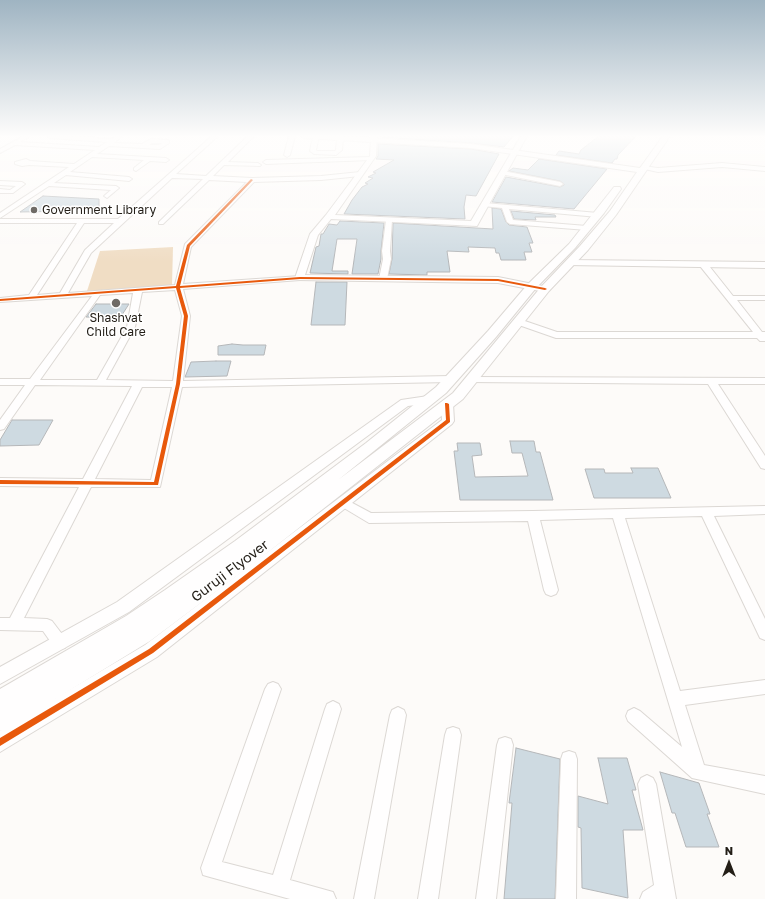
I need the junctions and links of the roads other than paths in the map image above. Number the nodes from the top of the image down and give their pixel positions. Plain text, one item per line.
1 (57, 178) edge
2 (118, 178) edge
3 (169, 178) edge
4 (208, 178) joint
5 (321, 178) edge
6 (357, 178) edge
7 (500, 178) edge
8 (529, 178) edge
9 (630, 178) edge
10 (633, 178) edge
11 (129, 179) dead end
12 (252, 180) junction
13 (0, 182) edge
14 (48, 184) junction
15 (560, 184) dead end
16 (18, 188) junction
17 (40, 189) junction
18 (0, 191) edge
19 (107, 196) dead end
20 (484, 206) junction
21 (505, 207) junction
22 (598, 215) junction
23 (0, 216) edge
24 (329, 217) junction
25 (389, 220) junction
26 (0, 221) edge
27 (82, 221) junction
28 (120, 221) junction
29 (161, 223) dead end
30 (587, 228) junction
31 (570, 263) junction
32 (703, 264) junction
33 (765, 265) edge
34 (300, 278) junction
35 (383, 278) junction
36 (532, 286) junction
37 (178, 287) junction
38 (545, 289) junction
39 (138, 290) junction
40 (97, 294) junction
41 (62, 296) junction
42 (31, 298) junction
43 (731, 298) junction
44 (765, 298) edge
45 (0, 300) edge
46 (519, 322) junction
47 (763, 337) edge
48 (451, 379) junction
49 (471, 380) junction
50 (711, 381) junction
51 (765, 381) edge
52 (0, 382) edge
53 (33, 383) junction
54 (100, 383) junction
55 (138, 384) junction
56 (178, 384) junction
57 (428, 400) junction
58 (447, 404) junction
59 (419, 417) junction
60 (0, 427) edge
61 (765, 464) edge
62 (0, 482) edge
63 (88, 483) junction
64 (343, 502) junction
65 (765, 510) edge
66 (706, 511) junction
67 (617, 513) junction
68 (533, 516) junction
69 (551, 590) dead end
70 (7, 624) edge
71 (765, 634) edge
72 (60, 642) junction
73 (0, 676) edge
74 (765, 687) edge
75 (273, 689) dead end
76 (675, 699) junction
77 (0, 700) edge
78 (333, 709) dead end
79 (398, 715) dead end
80 (634, 716) dead end
81 (0, 720) edge
82 (453, 735) dead end
83 (0, 742) edge
84 (504, 746) dead end
85 (569, 759) dead end
86 (698, 772) junction
87 (646, 784) dead end
88 (765, 785) edge
89 (279, 886) junction
90 (660, 896) edge
91 (326, 899) edge
92 (364, 899) edge
93 (428, 899) edge
94 (486, 899) edge
95 (566, 899) edge

1 - 14 street
2 - 11 street
3 - 28 street
4 - 12 street
4 - 29 street
5 - 12 street
6 - 24 street
7 - 20 street
8 - 15 street
9 - 22 main road, Guruji Flyover
10 - 31 main road, Guruji Flyover
12 - 37 street
13 - 16 street
14 - 17 street
14 - 19 street
16 - 17 street
16 - 18 street
17 - 23 street
20 - 21 street
20 - 25 street
21 - 22 street
21 - 30 street
22 - 30 main road, Guruji Flyover
24 - 25 street
24 - 34 street
25 - 35 street
26 - 27 street
27 - 28 street
27 - 42 street
28 - 41 street
30 - 36 main road, Guruji Flyover
31 - 32 street
31 - 38 main road, Guruji Flyover
32 - 33 street
32 - 43 street
34 - 35 street
34 - 37 street
35 - 36 street
36 - 38 street
36 - 48 main road, Guruji Flyover
37 - 39 street
37 - 56 street
38 - 46 main road, Guruji Flyover
39 - 40 street
39 - 54 street
40 - 41 street
40 - 53 street
41 - 42 street
42 - 45 street
43 - 44 street
43 - 47 street
46 - 47 street
46 - 49 main road, Guruji Flyover
48 - 56 street
48 - 57 main road, Guruji Flyover
49 - 50 street
49 - 58 main road, Guruji Flyover
50 - 51 street
50 - 61 street
52 - 53 street
53 - 54 street
53 - 60 street
54 - 55 street
55 - 56 street
55 - 63 street
56 - 63 street
57 - 59 main road, Guruji Flyover
57 - 72 street
58 - 59 main road, Guruji Flyover
58 - 64 street
59 - 77 main road, Guruji Flyover
59 - 81 main road, Guruji Flyover
62 - 63 street
63 - 70 street
64 - 68 street
64 - 83 street
65 - 66 street
66 - 67 street
66 - 71 street
67 - 68 street
67 - 76 street
68 - 69 street
70 - 72 street
72 - 73 street
74 - 76 street
75 - 89 street
76 - 86 street
78 - 89 street
79 - 92 street
80 - 86 street
82 - 93 street
84 - 94 street
85 - 95 street
86 - 88 street
87 - 90 street
89 - 91 street

